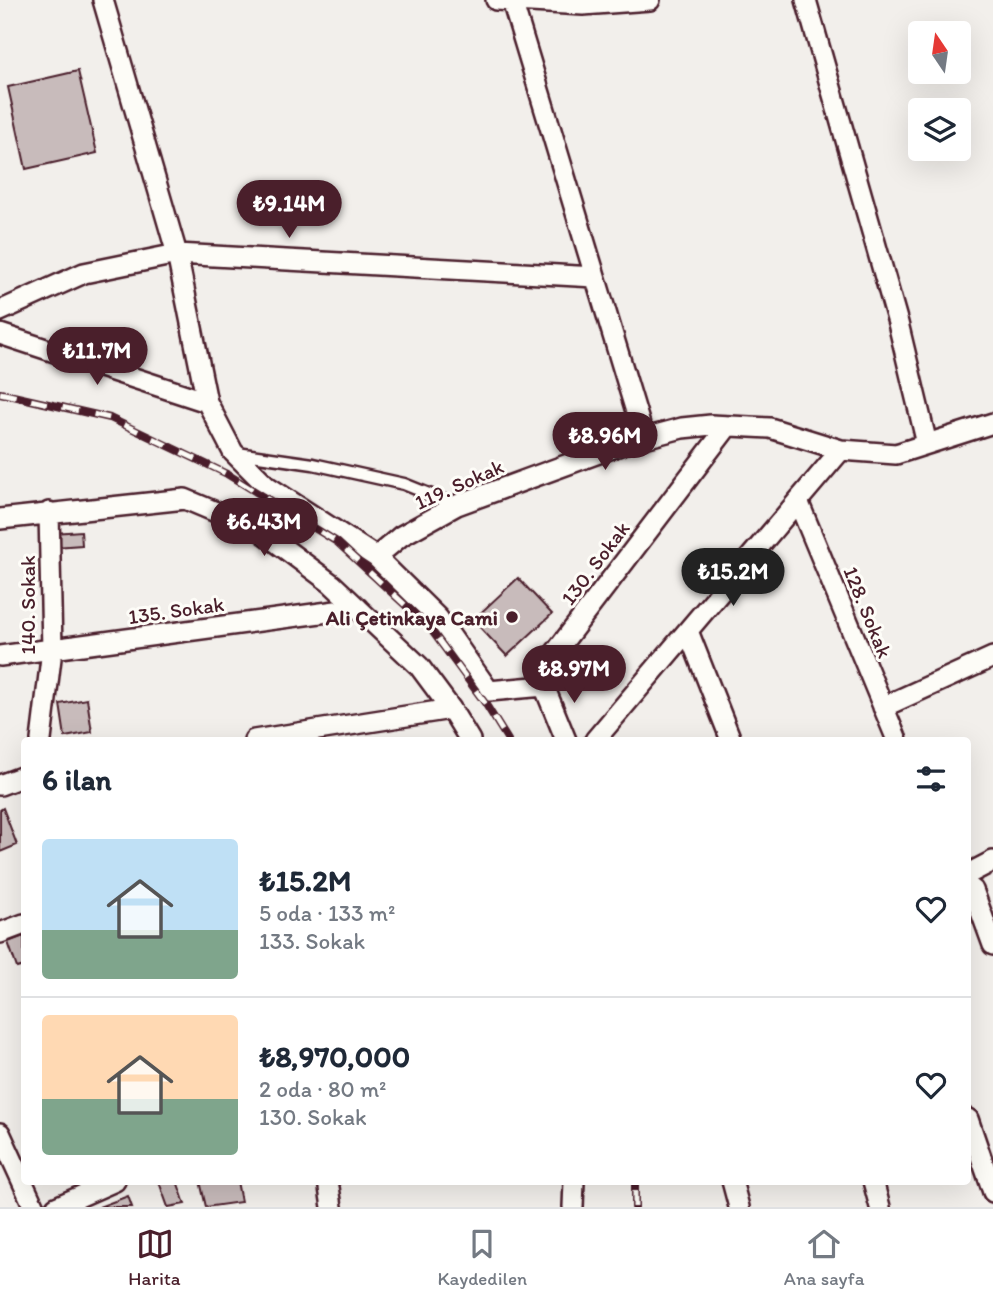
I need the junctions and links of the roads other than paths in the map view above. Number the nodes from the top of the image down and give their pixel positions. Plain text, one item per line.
1 (103, 0) edge
2 (650, 0) edge
3 (806, 0) edge
4 (504, 1) edge
5 (177, 254) junction
6 (595, 277) junction
7 (0, 311) edge
8 (0, 334) edge
9 (207, 402) junction
10 (993, 424) edge
11 (728, 426) junction
12 (644, 438) junction
13 (928, 444) junction
14 (841, 450) junction
15 (233, 452) junction
16 (798, 501) junction
17 (457, 505) junction
18 (49, 512) junction
19 (0, 519) edge
20 (376, 557) junction
21 (358, 608) junction
22 (688, 631) junction
23 (52, 650) junction
24 (0, 656) edge
25 (993, 657) edge
26 (544, 686) junction
27 (883, 707) junction
28 (451, 709) junction
29 (41, 737) edge
30 (273, 737) edge
31 (468, 737) edge
32 (565, 737) edge
33 (598, 737) edge
34 (730, 737) edge
35 (896, 737) edge
36 (21, 777) edge
37 (0, 785) edge
38 (993, 861) edge
39 (971, 872) edge
40 (971, 889) edge
41 (21, 924) edge
42 (0, 933) edge
43 (993, 945) edge
44 (971, 1128) edge
45 (0, 1133) edge
46 (21, 1179) edge
47 (24, 1185) edge
48 (106, 1185) edge
49 (329, 1185) edge
50 (574, 1185) edge
51 (733, 1185) edge
52 (874, 1185) edge
53 (993, 1192) edge
54 (34, 1207) edge
55 (56, 1207) edge
56 (332, 1207) edge
57 (573, 1207) edge
58 (739, 1207) edge
59 (880, 1207) edge

1 - 5 street
2 - 4 street
3 - 13 street
4 - 6 street
5 - 6 street
5 - 7 street
5 - 9 street
6 - 12 street
8 - 9 street
9 - 15 street
10 - 13 street, 119. Sokak
11 - 12 street, 119. Sokak
11 - 14 street, 119. Sokak
11 - 26 street, 130. Sokak
12 - 17 street, 119. Sokak
13 - 14 street, 119. Sokak
14 - 16 street
15 - 17 lane
15 - 20 street
16 - 22 street
16 - 27 street, 128. Sokak
17 - 20 street, 119. Sokak
18 - 19 street
18 - 21 street
18 - 23 street, 140. Sokak
20 - 26 street
21 - 23 street, 135. Sokak
21 - 28 street
22 - 33 street
22 - 34 street
23 - 24 street, 135. Sokak
23 - 29 street, 140. Sokak
25 - 27 street
26 - 32 street
27 - 35 street, 128. Sokak
28 - 30 street
28 - 31 street
36 - 37 street
38 - 39 street
40 - 43 street
41 - 42 street
44 - 53 street
45 - 46 street
47 - 54 street
48 - 55 street
49 - 56 street
50 - 57 street
51 - 58 street
52 - 59 street

